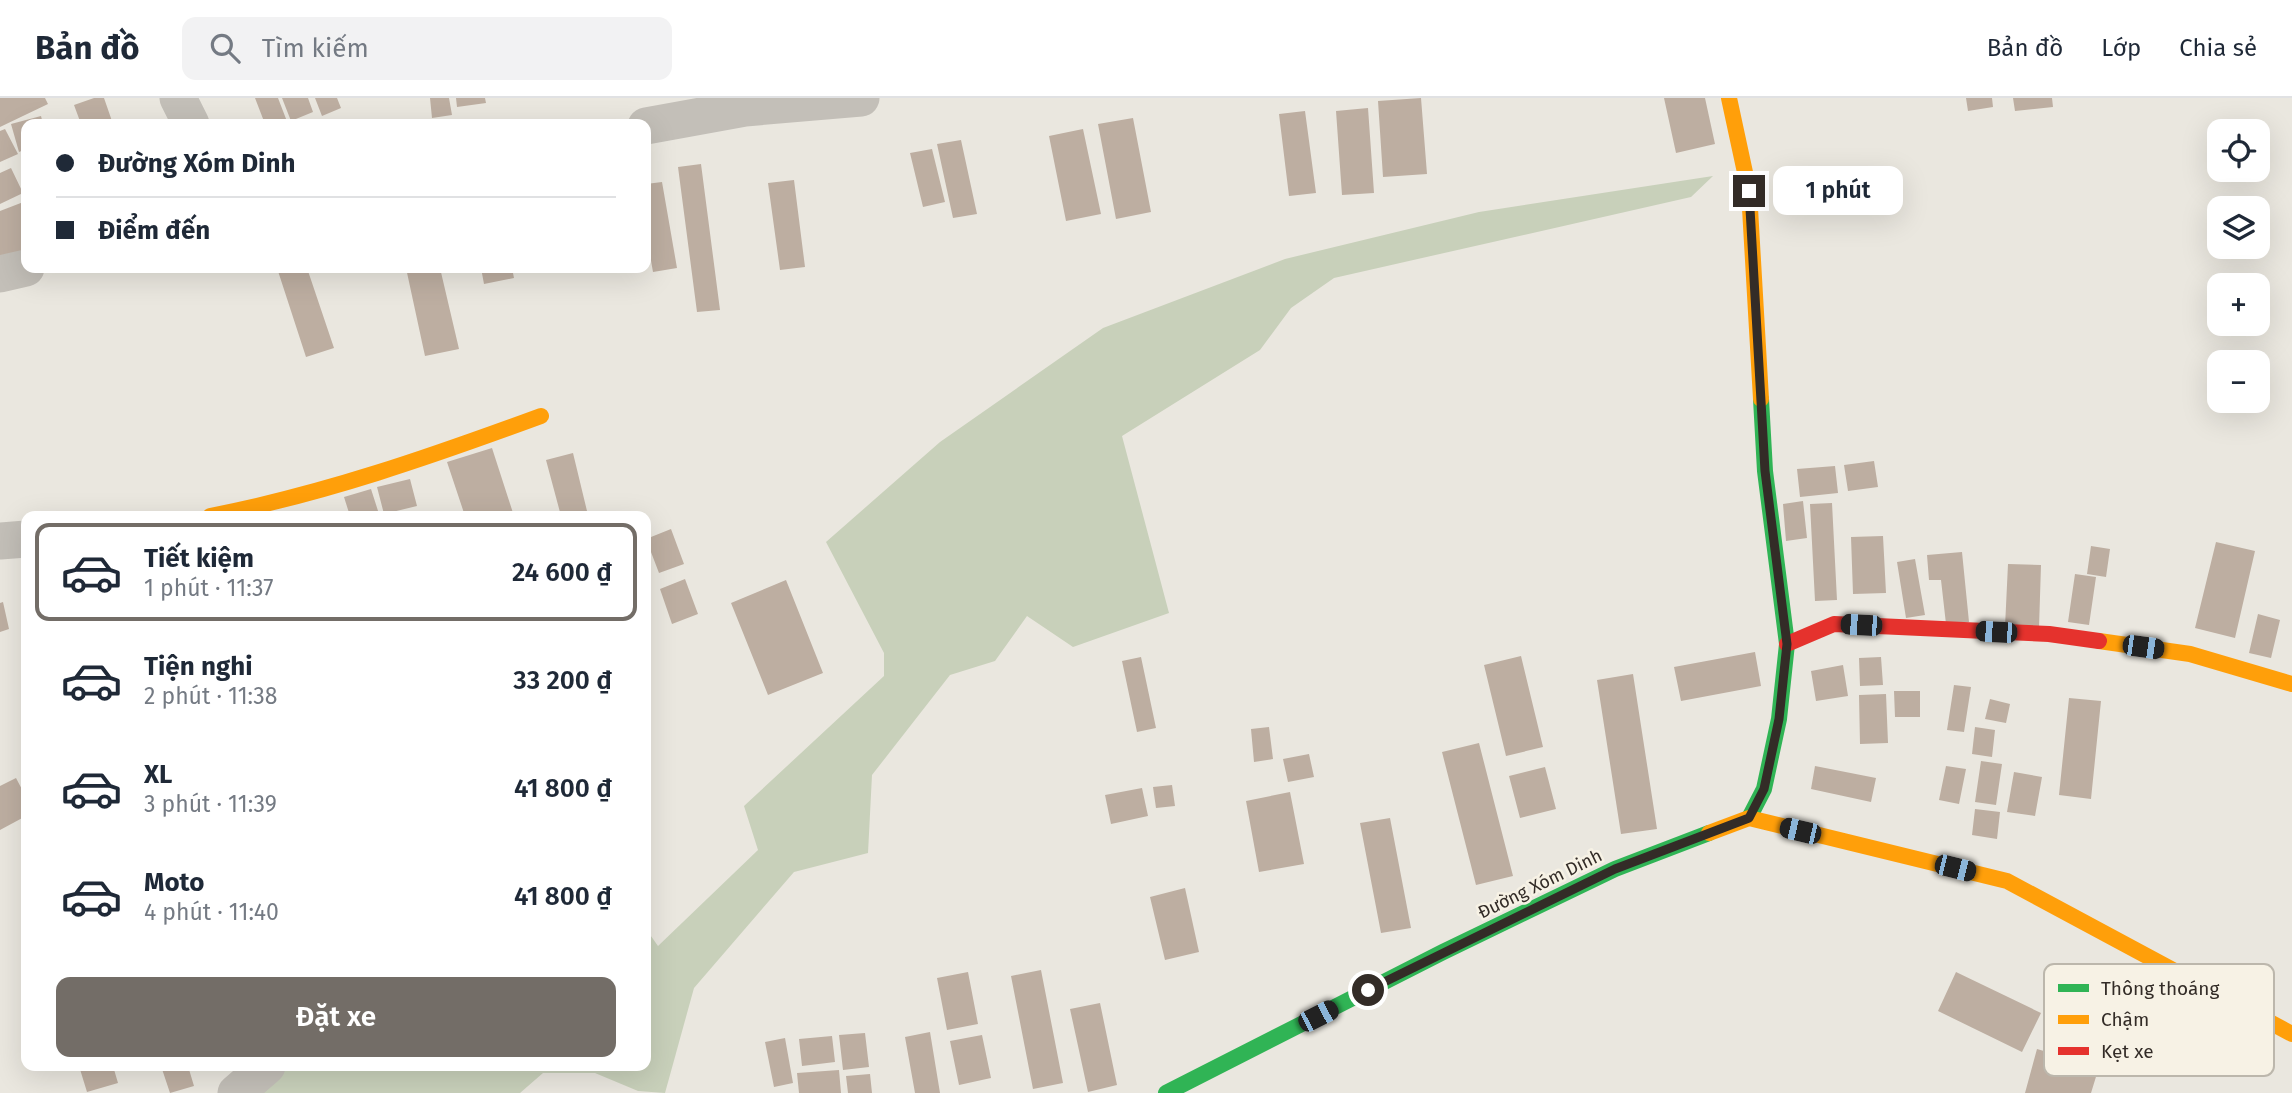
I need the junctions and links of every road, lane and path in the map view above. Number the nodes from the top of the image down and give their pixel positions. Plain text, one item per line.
1 (178, 98) edge
2 (861, 98) edge
3 (1729, 98) edge
4 (188, 119) edge
5 (651, 126) edge
6 (21, 269) edge
7 (0, 274) edge
8 (541, 416) dead end
9 (231, 511) edge
10 (21, 539) edge
11 (0, 541) edge
12 (1787, 644) junction
13 (2292, 684) edge
14 (1749, 818) junction
15 (2162, 964) edge
16 (2274, 1024) edge
17 (2292, 1034) edge
18 (261, 1071) edge
19 (236, 1093) edge
20 (1166, 1093) edge

1 - 4 street
2 - 5 street
3 - 12 street
6 - 7 street
8 - 9 street
10 - 11 street
12 - 13 street
12 - 14 street
14 - 15 street
14 - 20 street, Đường Xóm Dinh
16 - 17 street
18 - 19 street

